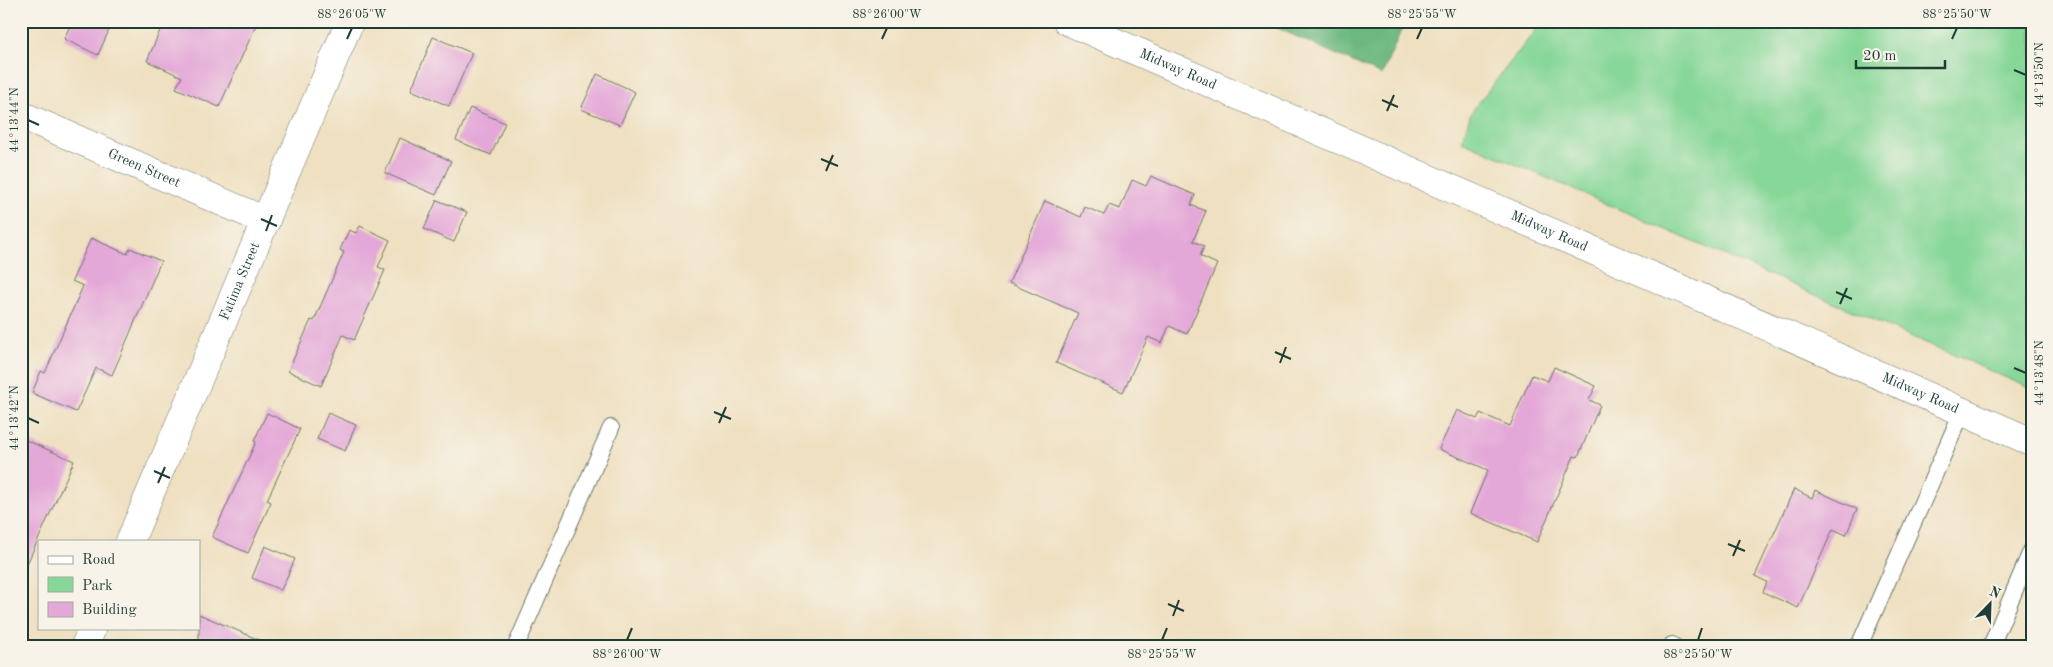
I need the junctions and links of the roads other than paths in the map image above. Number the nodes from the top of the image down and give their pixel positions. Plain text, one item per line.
1 (350, 21) edge
2 (1067, 21) edge
3 (21, 115) edge
4 (266, 221) junction
5 (1962, 412) junction
6 (611, 428) dead end
7 (2032, 442) edge
8 (130, 540) edge
9 (2032, 550) edge
10 (91, 630) edge
11 (85, 646) edge
12 (516, 646) edge
13 (1859, 646) edge
14 (1992, 646) edge

1 - 4 main road, Fatima Street
2 - 5 main road, Midway Road
3 - 4 main road, Green Street
4 - 8 main road, Fatima Street
5 - 7 main road, Midway Road
5 - 13 lane
6 - 12 lane
9 - 14 lane
10 - 11 main road

